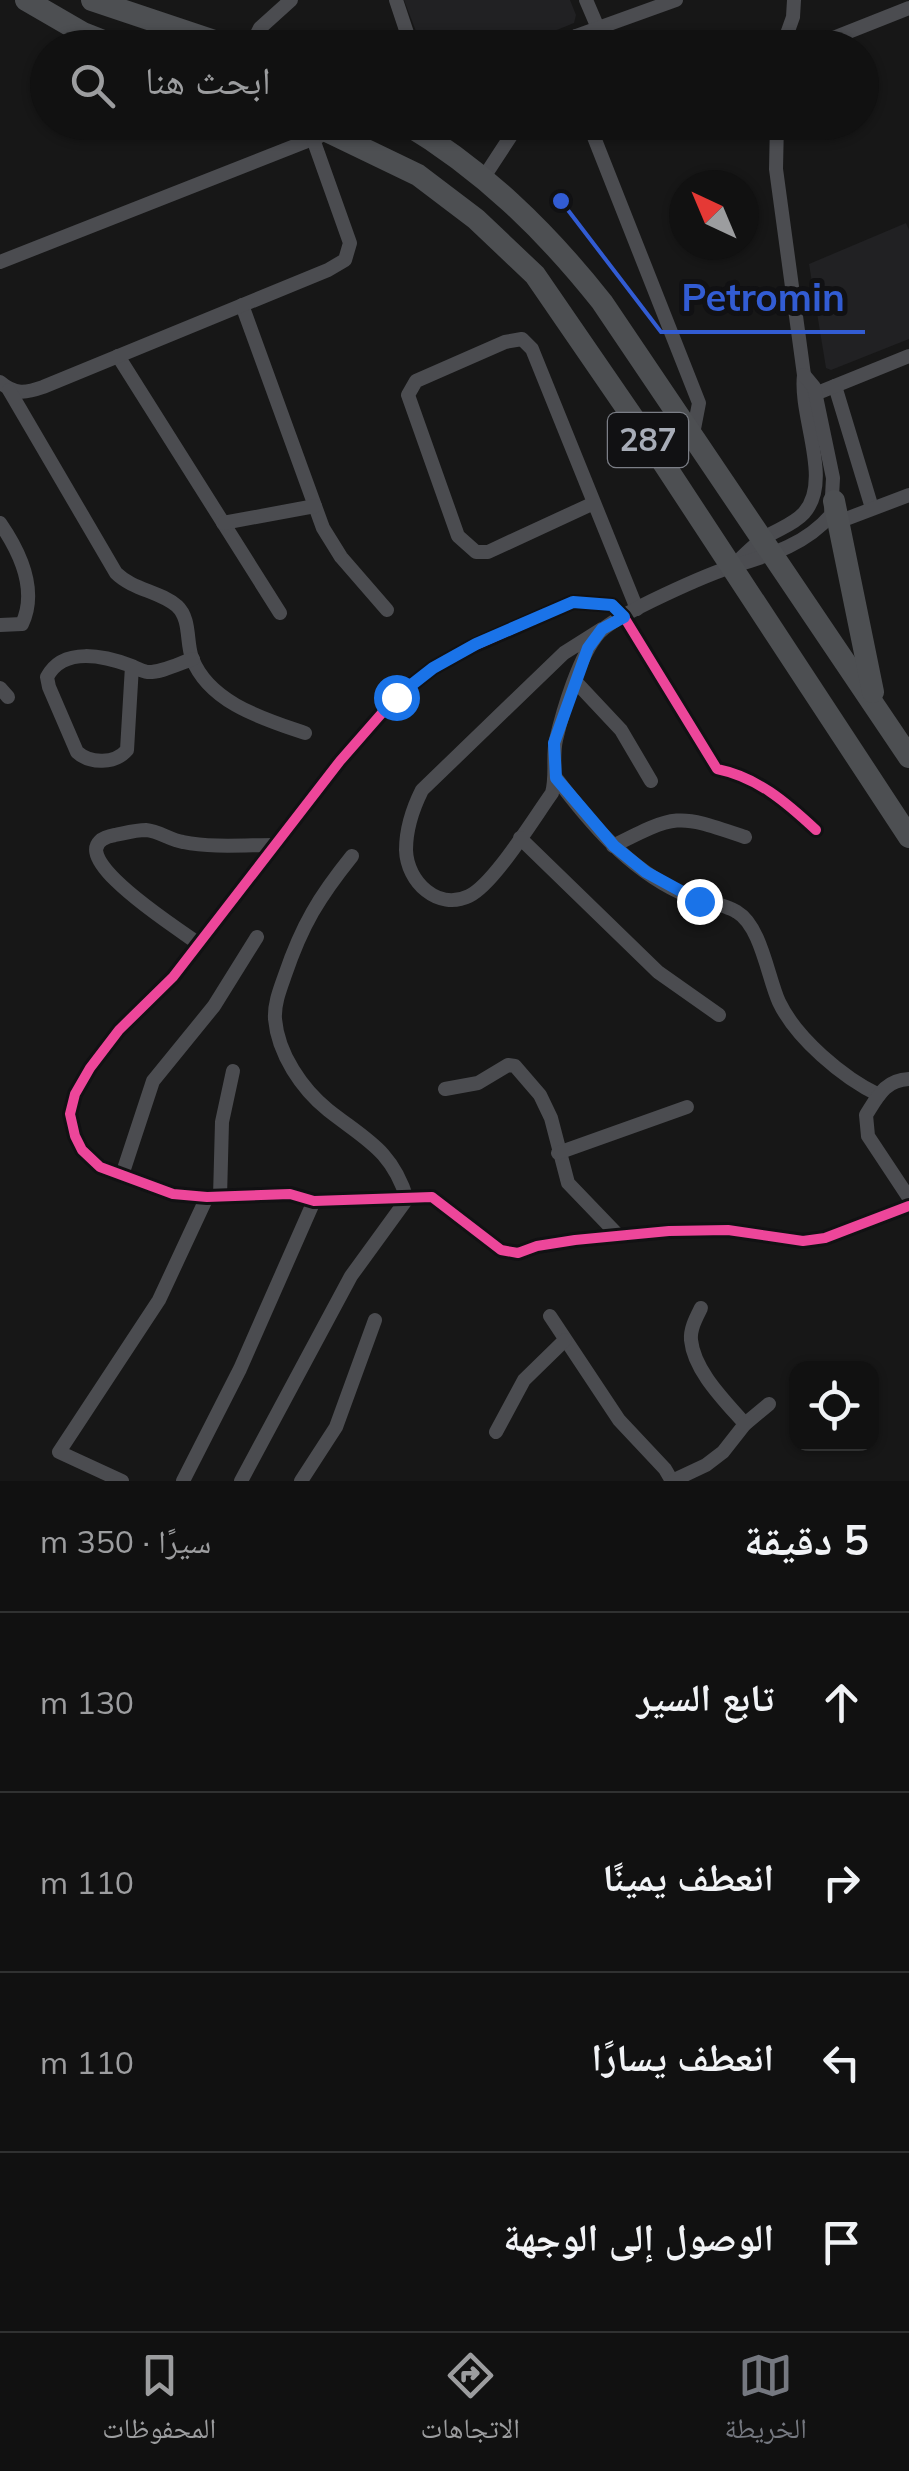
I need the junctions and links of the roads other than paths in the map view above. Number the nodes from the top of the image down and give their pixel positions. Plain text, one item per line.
1 (26, 0) edge
2 (92, 0) edge
3 (396, 0) edge
4 (586, 0) edge
5 (676, 0) edge
6 (794, 0) edge
7 (284, 1) edge
8 (909, 8) edge
9 (598, 28) junction
10 (78, 30) edge
11 (181, 30) edge
12 (259, 30) edge
13 (406, 30) edge
14 (594, 30) edge
15 (788, 30) edge
16 (853, 30) edge
17 (295, 140) edge
18 (320, 140) edge
19 (337, 140) edge
20 (432, 140) edge
21 (441, 140) edge
22 (508, 140) edge
23 (595, 140) edge
24 (777, 140) edge
25 (443, 147) junction
26 (484, 177) junction
27 (0, 262) edge
28 (242, 305) junction
29 (118, 356) junction
30 (909, 356) edge
31 (804, 376) junction
32 (4, 386) edge
33 (835, 386) junction
34 (815, 394) junction
35 (693, 434) junction
36 (909, 495) edge
37 (594, 503) junction
38 (314, 506) junction
39 (872, 508) junction
40 (836, 511) junction
41 (0, 523) edge
42 (223, 523) junction
43 (769, 546) junction
44 (732, 567) junction
45 (387, 610) dead end
46 (280, 613) dead end
47 (631, 613) junction
48 (0, 625) edge
49 (602, 629) junction
50 (192, 659) junction
51 (132, 666) junction
52 (576, 681) junction
53 (878, 710) junction
54 (305, 733) dead end
55 (909, 757) edge
56 (556, 778) junction
57 (652, 781) dead end
58 (816, 830) dead end
59 (909, 837) edge
60 (520, 838) junction
61 (745, 838) dead end
62 (276, 846) junction
63 (614, 846) junction
64 (352, 856) dead end
65 (257, 938) dead end
66 (200, 944) junction
67 (719, 1016) dead end
68 (232, 1071) dead end
69 (909, 1079) edge
70 (445, 1089) dead end
71 (879, 1094) junction
72 (687, 1108) dead end
73 (558, 1152) junction
74 (122, 1175) junction
75 (213, 1197) junction
76 (909, 1198) edge
77 (407, 1199) junction
78 (314, 1201) junction
79 (909, 1206) edge
80 (616, 1234) junction
81 (701, 1308) dead end
82 (550, 1316) dead end
83 (375, 1320) dead end
84 (566, 1340) junction
85 (769, 1404) dead end
86 (745, 1424) junction
87 (496, 1432) dead end
88 (673, 1480) edge
89 (122, 1481) edge
90 (183, 1481) edge
91 (241, 1481) edge
92 (300, 1481) edge

1 - 10 main road
2 - 11 main road
3 - 13 street
4 - 9 street
5 - 9 street
6 - 15 street
7 - 12 street
8 - 16 street
9 - 14 street
17 - 27 street
18 - 28 street
19 - 44 main road, 287
20 - 25 main road, 287
21 - 25 street
22 - 26 street
23 - 35 street
24 - 31 street
25 - 26 main road, 287
26 - 35 main road, 287
28 - 29 street
28 - 38 street
29 - 32 street
29 - 42 street
30 - 33 street
31 - 34 street
31 - 43 street
32 - 50 street
33 - 34 street
33 - 39 street
34 - 40 street
35 - 43 main road, 287
36 - 39 street
37 - 37 street
37 - 47 street
38 - 42 street
38 - 45 street
39 - 40 street
40 - 43 street
40 - 53 main road
41 - 48 street
42 - 46 street
43 - 44 street
43 - 53 main road, 287
44 - 47 street
44 - 59 main road, 287
47 - 49 street
47 - 58 street
47 - 62 street
49 - 52 street
49 - 60 street
50 - 51 street
50 - 54 street
51 - 51 street
52 - 56 street
52 - 57 street
53 - 55 main road, 287
56 - 60 street
56 - 63 street
60 - 67 street
61 - 63 street
62 - 66 street
62 - 66 street
63 - 71 street
64 - 77 street
65 - 74 street
66 - 74 street
68 - 75 street
69 - 71 street
70 - 73 street
71 - 76 street
72 - 73 street
73 - 80 street
74 - 75 street
75 - 78 street
75 - 89 street
77 - 78 street
77 - 80 street
77 - 91 street
78 - 90 street
79 - 80 street
81 - 86 street
82 - 84 street
83 - 92 street
84 - 87 street
84 - 88 street
85 - 86 street
86 - 88 street

